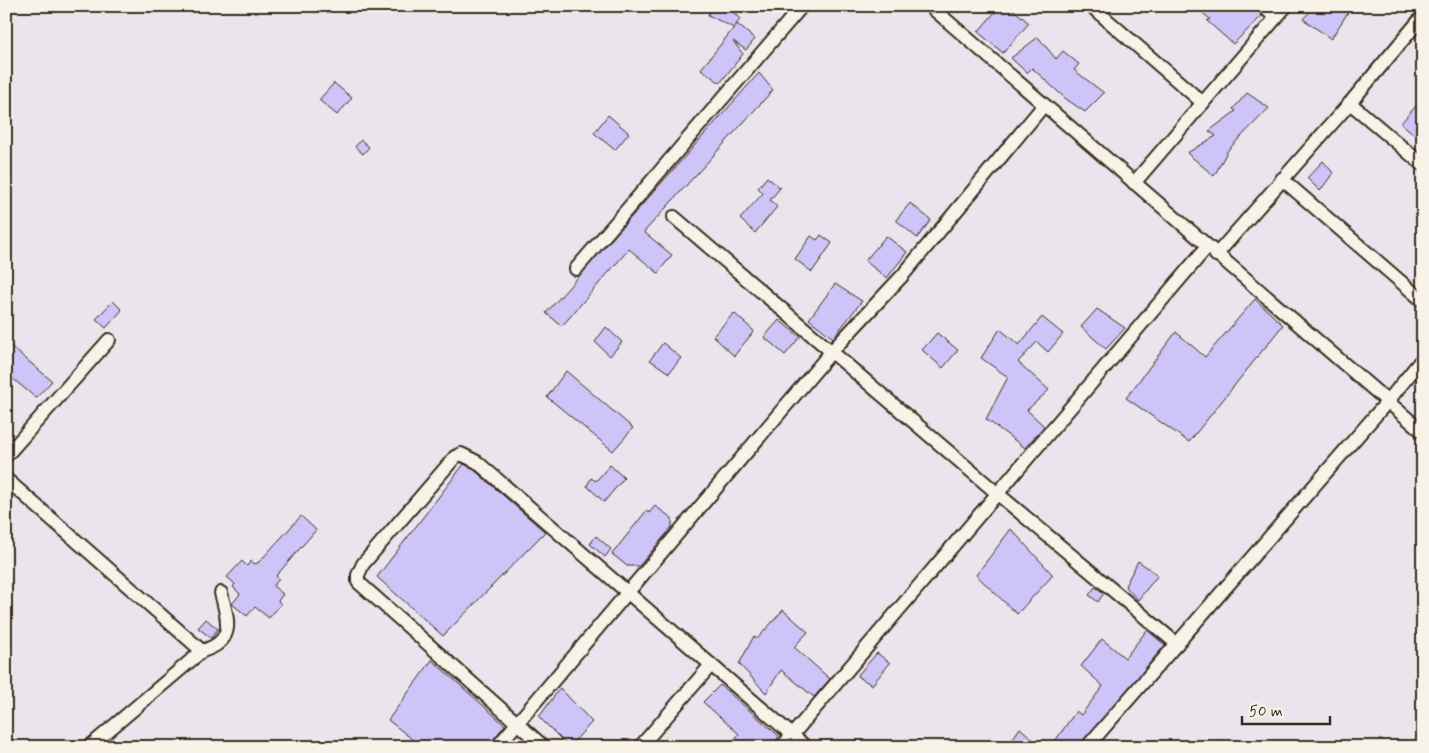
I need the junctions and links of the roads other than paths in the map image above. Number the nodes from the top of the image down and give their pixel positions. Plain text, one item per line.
1 (802, 6) edge
2 (930, 6) edge
3 (1091, 6) edge
4 (1263, 6) edge
5 (1286, 6) edge
6 (1276, 18) junction
7 (1420, 24) edge
8 (1203, 103) junction
9 (1350, 103) junction
10 (1044, 105) junction
11 (1423, 165) edge
12 (1282, 179) junction
13 (1134, 183) junction
14 (674, 217) dead end
15 (1212, 251) junction
16 (576, 269) dead end
17 (1423, 301) edge
18 (109, 340) dead end
19 (832, 351) junction
20 (1423, 358) edge
21 (1388, 401) junction
22 (1423, 432) edge
23 (6, 456) edge
24 (6, 479) edge
25 (998, 494) junction
26 (221, 594) dead end
27 (628, 594) junction
28 (1177, 644) junction
29 (202, 650) junction
30 (711, 665) junction
31 (516, 724) junction
32 (792, 735) junction
33 (89, 747) edge
34 (497, 747) edge
35 (544, 747) edge
36 (640, 747) edge
37 (782, 747) edge
38 (806, 747) edge
39 (1087, 747) edge

1 - 16 street
2 - 10 street
3 - 8 street
4 - 6 street
5 - 6 street
6 - 8 street
7 - 9 street
8 - 13 street
9 - 11 street
9 - 12 street
10 - 13 street
10 - 19 street
12 - 15 street
12 - 17 street
13 - 15 street
14 - 19 street
15 - 21 street
15 - 25 street
18 - 23 street
19 - 25 street
19 - 27 street
20 - 21 street
21 - 22 street
21 - 28 street
24 - 29 street
25 - 28 street
25 - 32 street
26 - 29 street
27 - 30 street
27 - 31 street
27 - 31 street
28 - 39 street
29 - 33 street
30 - 32 street
30 - 36 street
31 - 34 street
31 - 35 street
32 - 37 street
32 - 38 street

